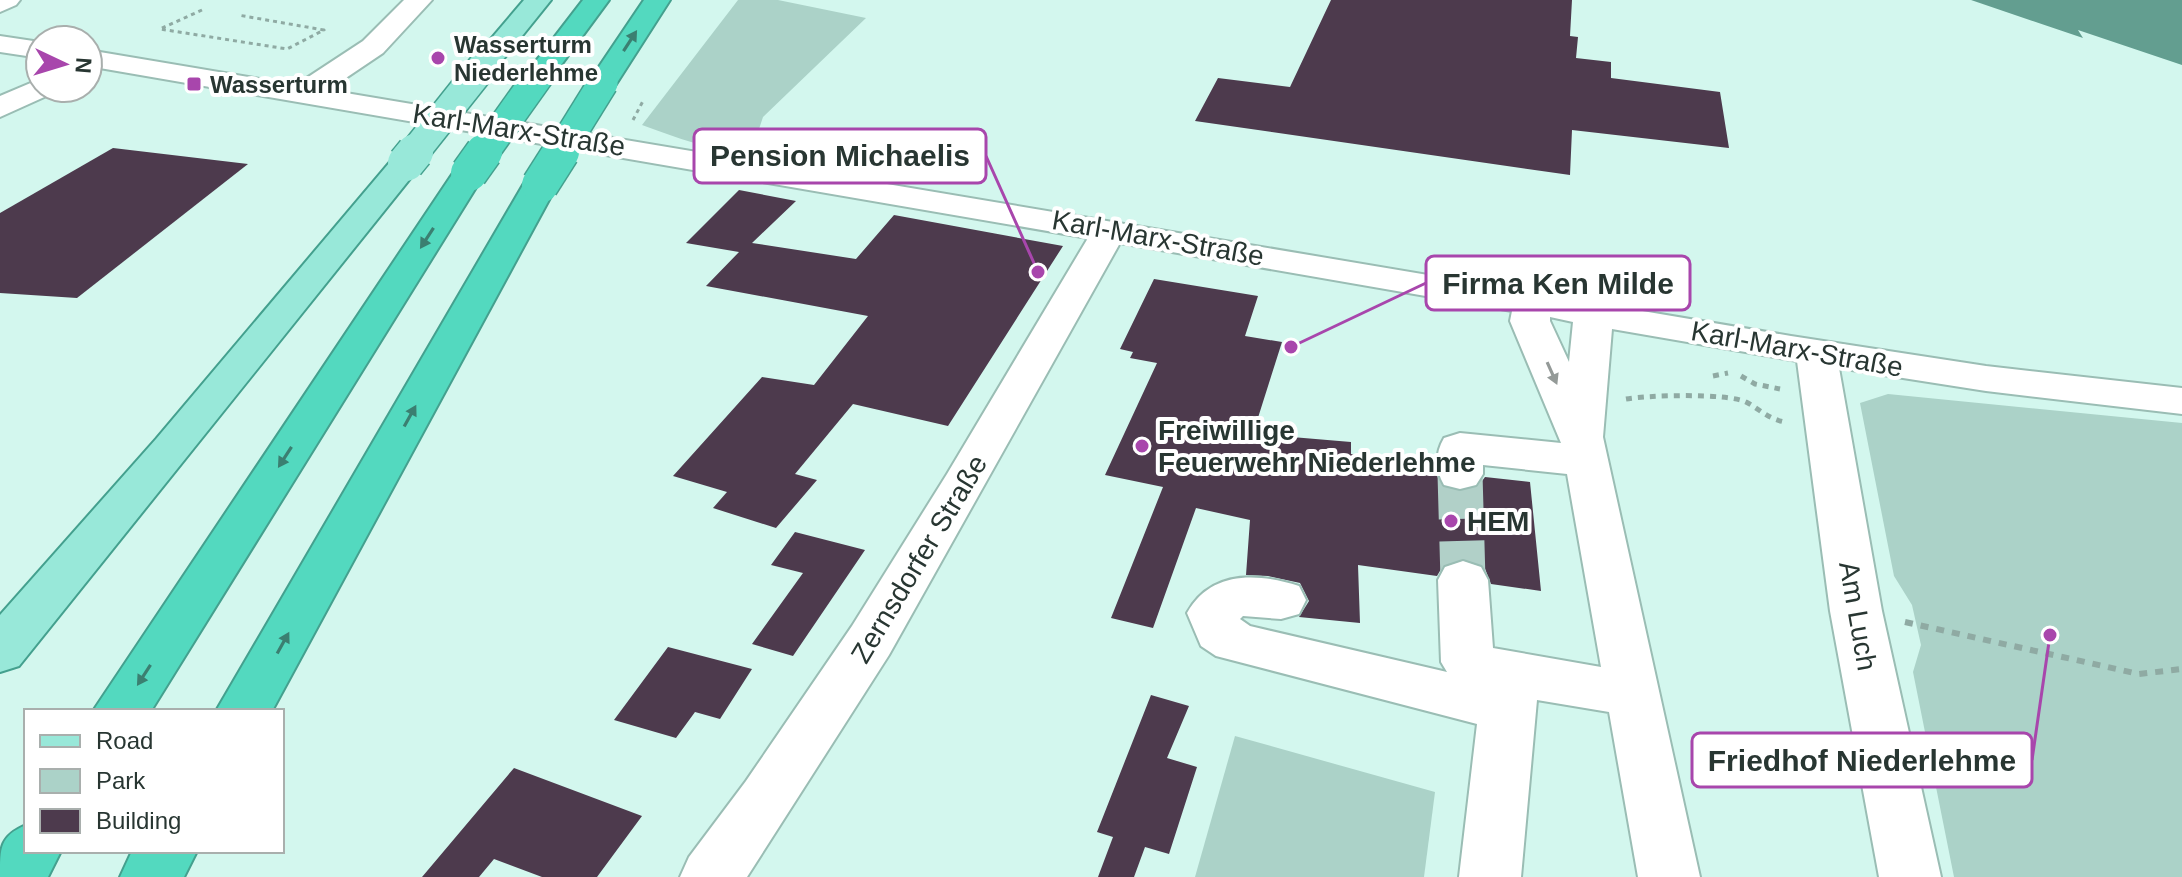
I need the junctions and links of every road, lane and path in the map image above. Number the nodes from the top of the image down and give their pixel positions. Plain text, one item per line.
1 (7, 0) edge
2 (419, 0) edge
3 (538, 0) edge
4 (596, 0) edge
5 (657, 0) edge
6 (0, 4) edge
7 (202, 10) dead end
8 (238, 15) dead end
9 (0, 44) edge
10 (24, 48) edge
11 (104, 63) edge
12 (302, 94) junction
13 (24, 96) edge
14 (0, 108) edge
15 (1110, 230) junction
16 (1533, 303) junction
17 (1593, 315) junction
18 (1713, 376) dead end
19 (1821, 394) junction
20 (2182, 401) edge
21 (1585, 436) junction
22 (1460, 474) tunnel mouth
23 (1463, 580) tunnel mouth
24 (1281, 600) dead end
25 (1856, 611) junction
26 (0, 651) edge
27 (2182, 669) edge
28 (1511, 692) junction
29 (1632, 694) junction
30 (122, 709) edge
31 (245, 709) edge
32 (29, 853) edge
33 (165, 853) edge
34 (13, 877) edge
35 (151, 877) edge
36 (711, 877) edge
37 (1490, 877) edge
38 (1669, 877) edge
39 (1910, 877) edge

1 - 6 street
2 - 12 street
3 - 26 main road, bridge
4 -> 30 highway, bridge
31 -> 5 highway, bridge
7 - 8 path
9 - 10 street
11 - 12 street, Karl-Marx-Straße
12 - 15 street, Karl-Marx-Straße
13 - 14 street
15 - 16 street, Karl-Marx-Straße
15 - 36 street, Zernsdorfer Straße
16 - 17 street, Karl-Marx-Straße
16 -> 21 street
17 - 19 street, Karl-Marx-Straße
17 - 21 street
18 - 19 path
19 - 20 street, Karl-Marx-Straße
19 - 21 path
19 - 25 street, Am Luch
21 - 22 street
21 - 29 street
23 - 28 street
24 - 28 street
25 - 27 path
25 - 39 street, Am Luch
28 - 29 street
28 - 37 street
29 - 38 street
32 - 34 highway
33 - 35 highway

